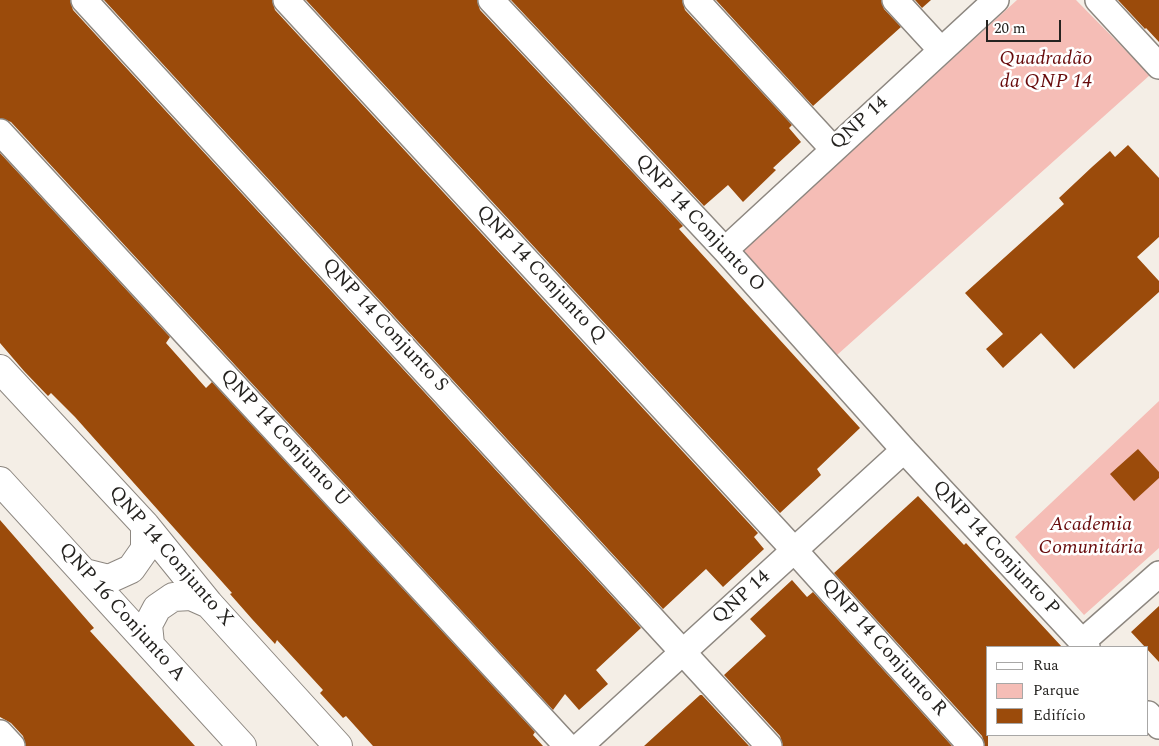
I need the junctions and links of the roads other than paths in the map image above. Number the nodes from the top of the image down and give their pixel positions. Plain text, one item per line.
1 (84, 0) edge
2 (286, 0) edge
3 (491, 0) edge
4 (696, 0) edge
5 (895, 0) edge
6 (996, 0) edge
7 (1098, 0) edge
8 (941, 50) junction
9 (1159, 66) edge
10 (0, 132) edge
11 (833, 149) junction
12 (724, 250) junction
13 (0, 369) edge
14 (904, 450) junction
15 (0, 481) edge
16 (145, 525) junction
17 (795, 550) junction
18 (85, 573) junction
19 (1159, 574) edge
20 (209, 604) junction
21 (150, 644) junction
22 (1084, 644) edge
23 (683, 652) junction
24 (1149, 715) edge
25 (1159, 726) edge
26 (0, 733) edge
27 (12, 746) edge
28 (242, 746) edge
29 (338, 746) edge
30 (567, 746) edge
31 (580, 746) edge
32 (769, 746) edge
33 (972, 746) edge

1 - 23 street, QNP 14 Conjunto S
2 - 17 street, QNP 14 Conjunto Q
3 - 12 street, QNP 14 Conjunto O
4 - 11 street
5 - 8 street
6 - 8 street, QNP 14
7 - 9 street
8 - 11 street, QNP 14
10 - 30 street, QNP 14 Conjunto U
11 - 12 street, QNP 14
12 - 14 street, QNP 14 Conjunto O
13 - 16 street, QNP 14 Conjunto X
14 - 17 street, QNP 14
14 - 22 street, QNP 14 Conjunto P
15 - 18 street, QNP 16 Conjunto A
16 - 18 street
16 - 20 street, QNP 14 Conjunto X
17 - 23 street, QNP 14
17 - 33 street, QNP 14 Conjunto R
18 - 21 street, QNP 16 Conjunto A
19 - 22 street
20 - 21 street
20 - 29 street, QNP 14 Conjunto X
21 - 28 street, QNP 16 Conjunto A
23 - 31 street, QNP 14
23 - 32 street, QNP 14 Conjunto S
24 - 25 street
26 - 27 street

